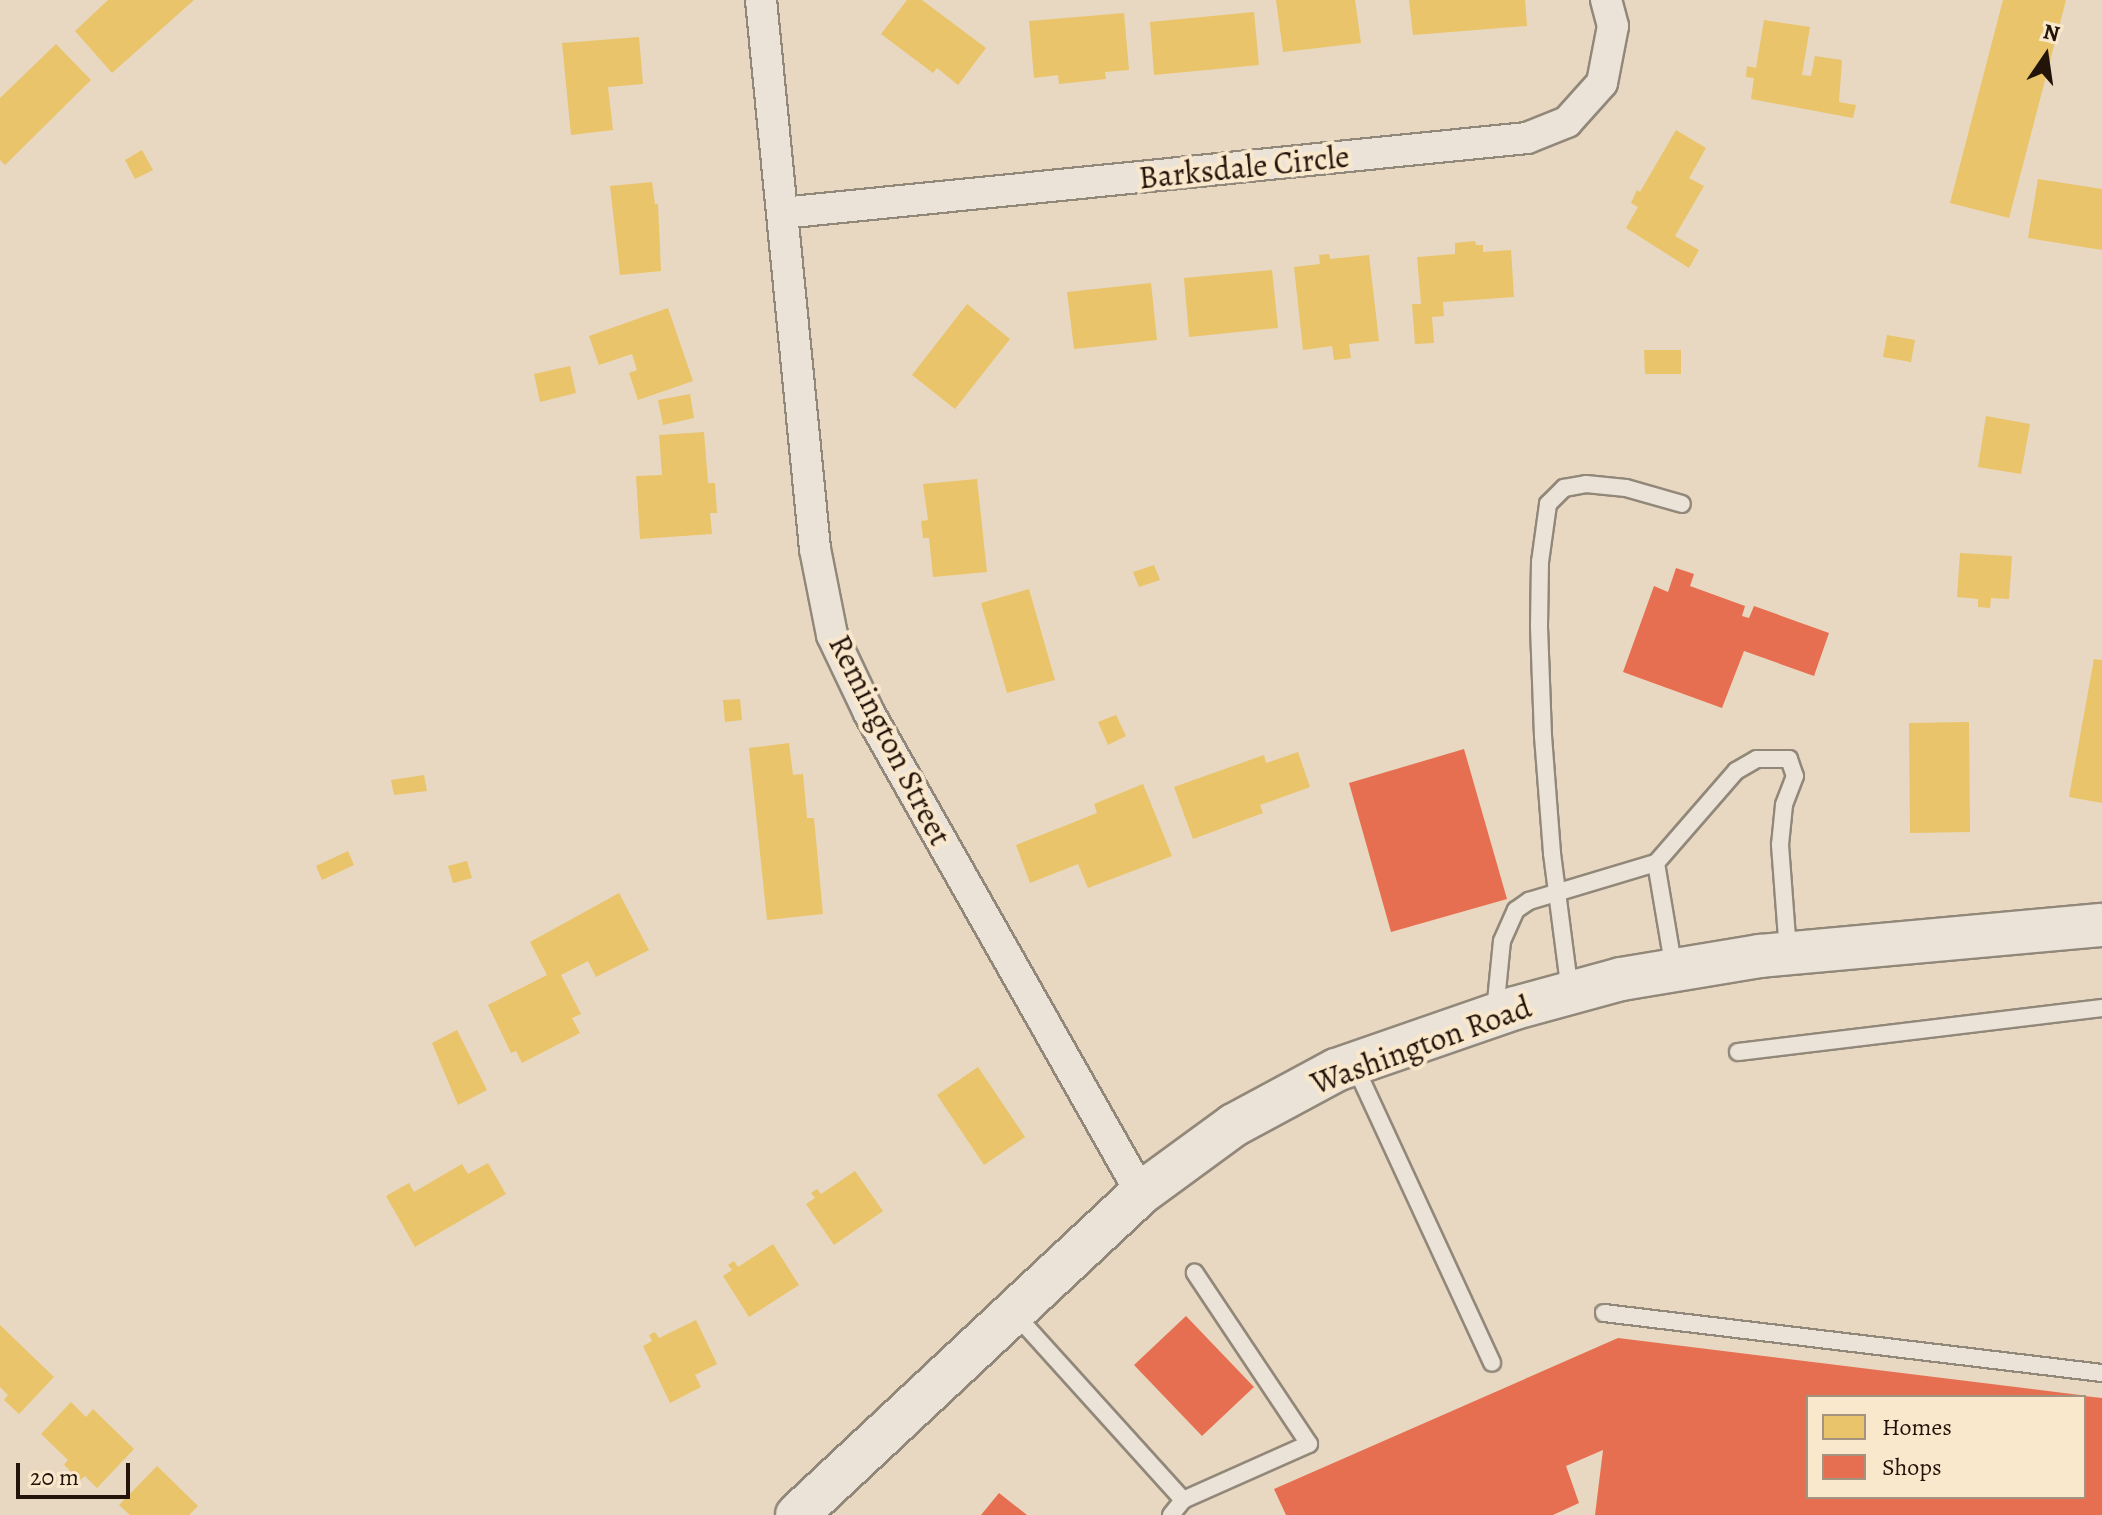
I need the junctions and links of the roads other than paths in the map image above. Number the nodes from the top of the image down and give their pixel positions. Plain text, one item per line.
1 (761, 0) edge
2 (1606, 0) edge
3 (782, 213) junction
4 (1682, 504) dead end
5 (1656, 863) junction
6 (1557, 895) junction
7 (2102, 925) edge
8 (1789, 954) junction
9 (1675, 970) junction
10 (1570, 993) junction
11 (2102, 1008) edge
12 (1495, 1015) junction
13 (1738, 1052) dead end
14 (1354, 1064) junction
15 (1141, 1193) junction
16 (1195, 1273) dead end
17 (1014, 1312) junction
18 (1604, 1313) dead end
19 (1492, 1363) dead end
20 (2102, 1373) edge
21 (1183, 1500) junction
22 (812, 1510) edge
23 (1171, 1515) edge

1 - 3 street, Remington Street
2 - 3 street, Barksdale Circle
3 - 15 street, Remington Street
4 - 6 lane
5 - 6 lane
5 - 8 lane
5 - 9 lane
6 - 10 lane
6 - 12 lane
7 - 8 street, Washington Road
8 - 9 street, Washington Road
9 - 10 street, Washington Road
10 - 12 street, Washington Road
11 - 13 lane
12 - 14 street, Washington Road
14 - 15 street, Washington Road
14 - 19 lane
15 - 17 street, Washington Road
16 - 21 lane
17 - 21 lane
17 - 22 street, Washington Road
18 - 20 lane
21 - 23 lane

